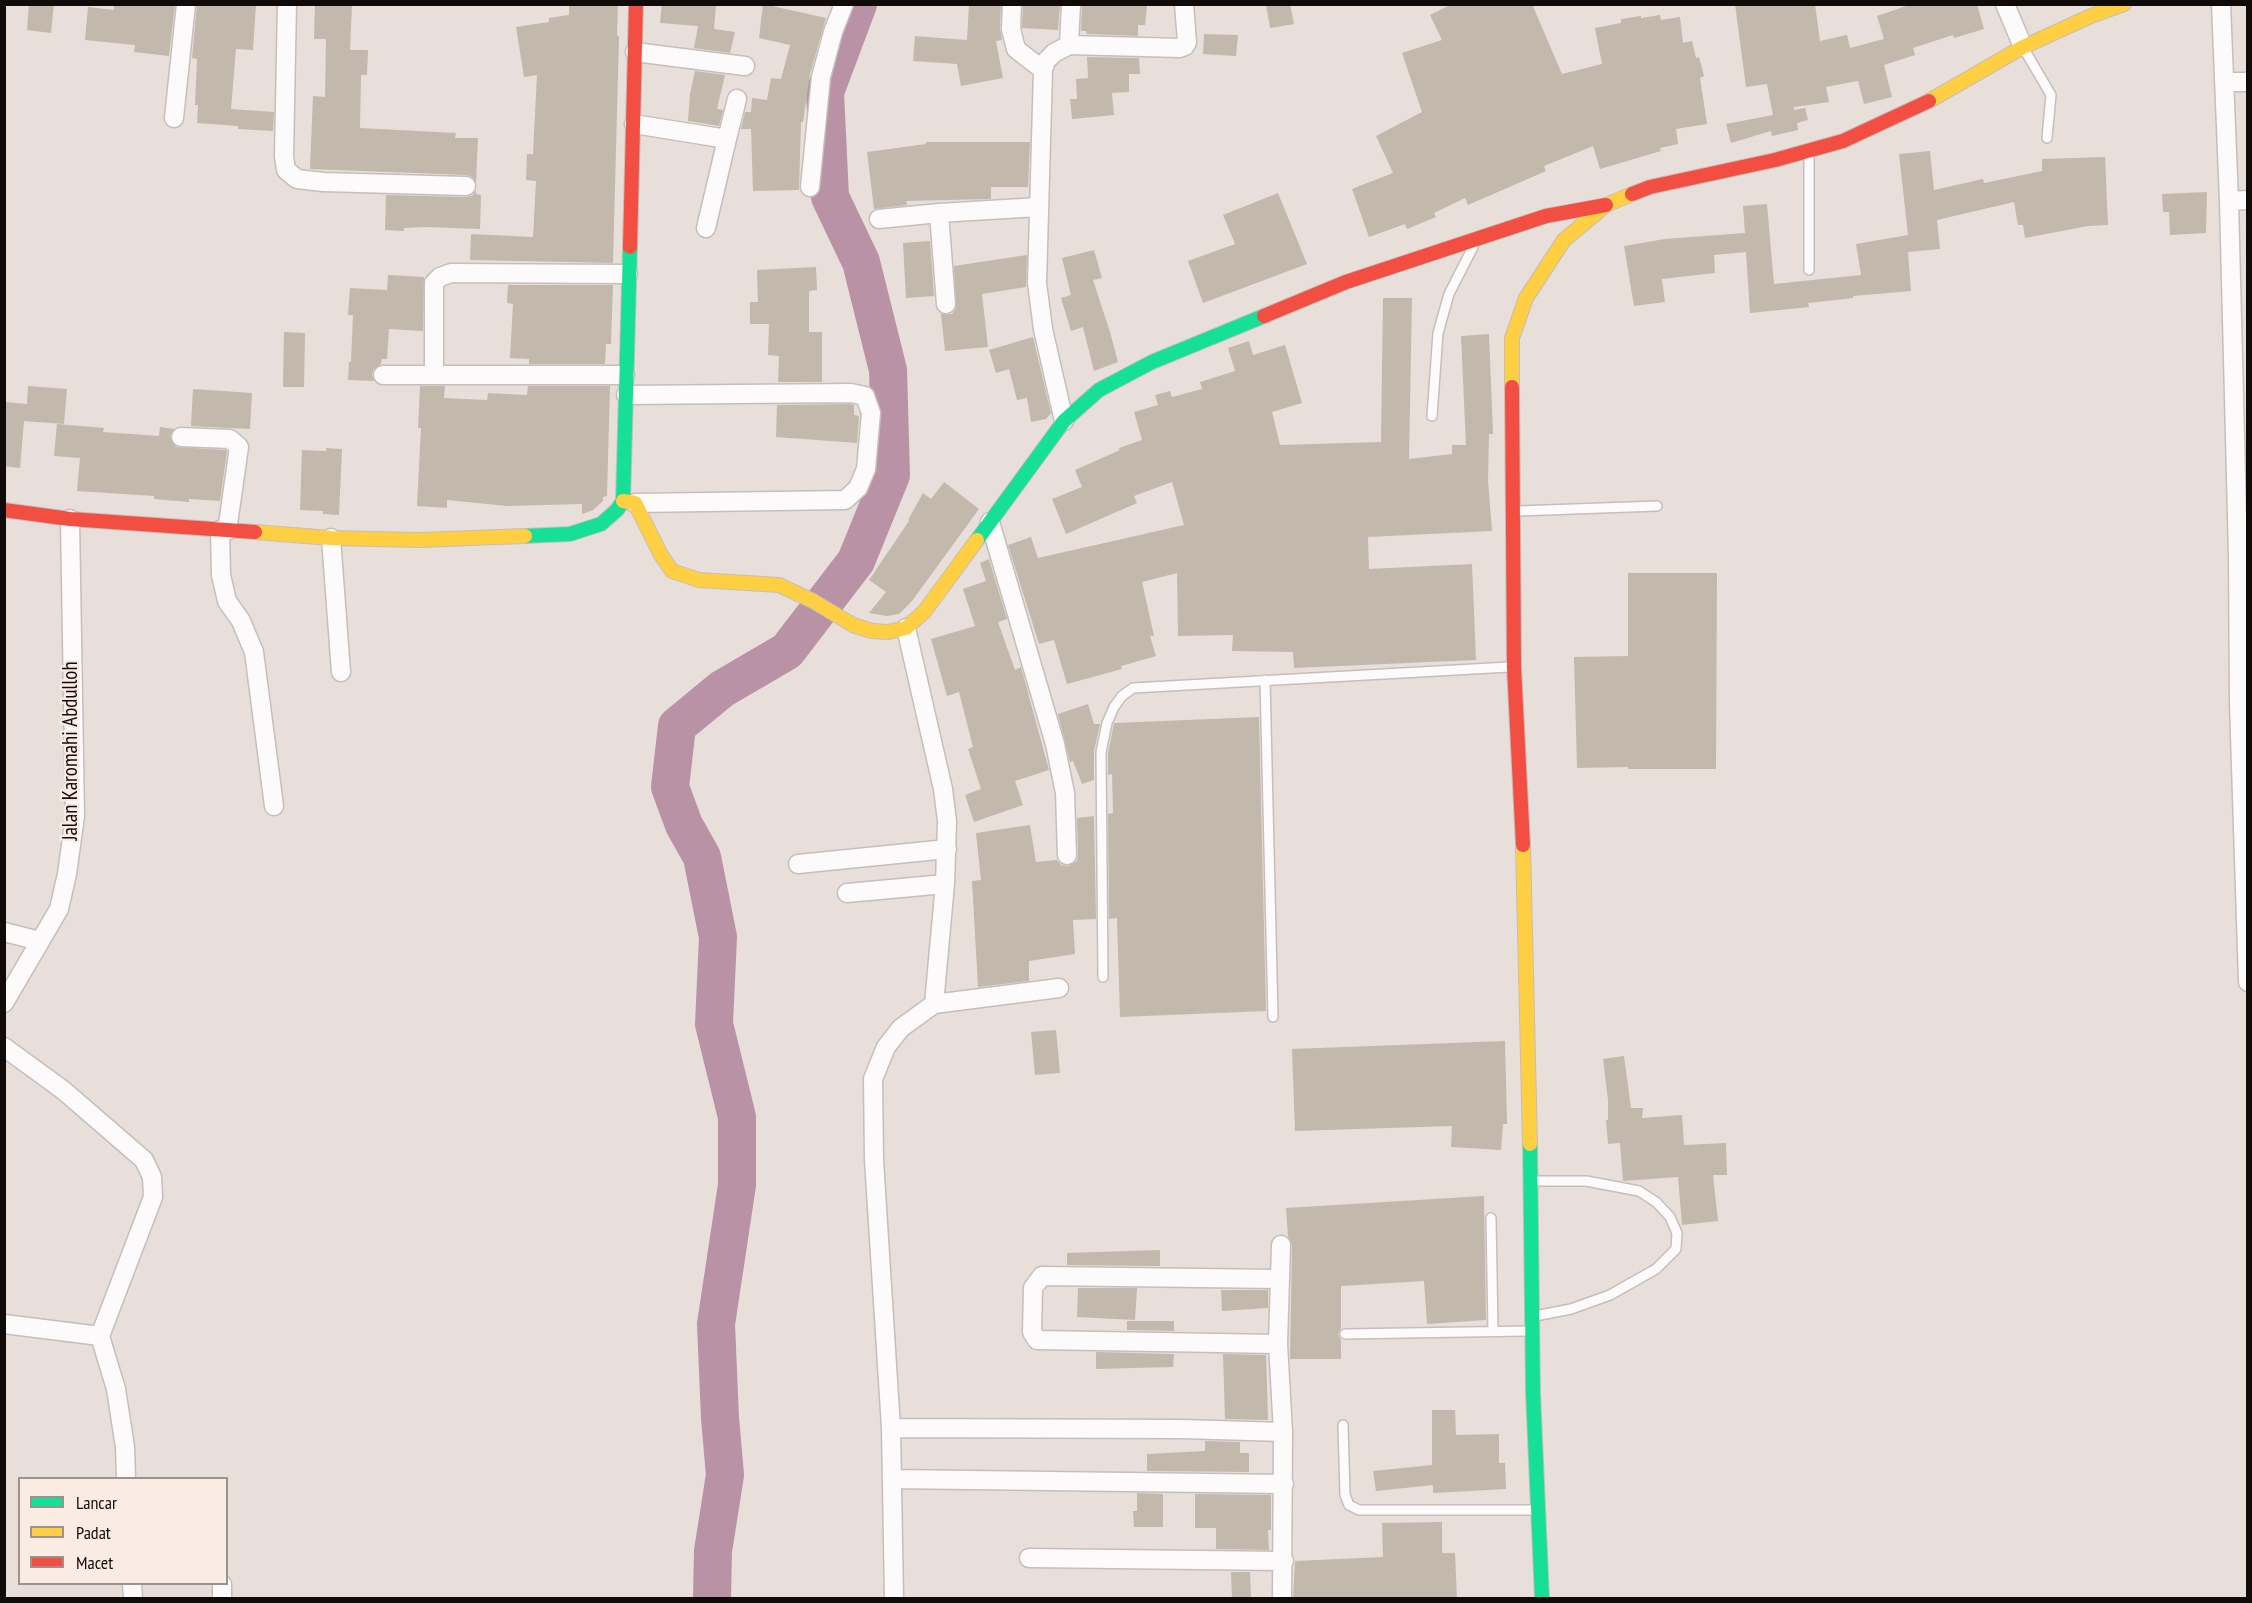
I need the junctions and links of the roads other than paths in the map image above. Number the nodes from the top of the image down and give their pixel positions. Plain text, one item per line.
1 (186, 4) edge
2 (287, 4) edge
3 (636, 4) edge
4 (844, 4) edge
5 (1012, 4) edge
6 (1071, 4) edge
7 (1184, 4) edge
8 (2005, 4) edge
9 (2124, 4) edge
10 (2221, 4) edge
11 (1069, 45) junction
12 (2023, 47) junction
13 (635, 52) junction
14 (745, 66) dead end
15 (1043, 70) junction
16 (2224, 82) junction
17 (2247, 82) edge
18 (737, 99) dead end
19 (174, 118) dead end
20 (634, 124) junction
21 (2047, 138) dead end
22 (727, 139) junction
23 (1809, 150) junction
24 (466, 186) dead end
25 (810, 187) dead end
26 (2247, 200) edge
27 (2229, 201) junction
28 (1606, 205) junction
29 (1039, 207) junction
30 (939, 213) junction
31 (879, 219) dead end
32 (706, 228) dead end
33 (1479, 237) junction
34 (1809, 270) dead end
35 (628, 274) junction
36 (946, 304) dead end
37 (2239, 316) edge
38 (434, 374) junction
39 (382, 375) dead end
40 (625, 375) junction
41 (626, 395) junction
42 (1432, 416) dead end
43 (1064, 422) junction
44 (181, 437) dead end
45 (629, 502) junction
46 (1657, 506) dead end
47 (4, 510) edge
48 (1513, 511) junction
49 (70, 519) junction
50 (990, 522) junction
51 (223, 531) junction
52 (331, 538) junction
53 (2243, 555) edge
54 (906, 628) junction
55 (1514, 667) junction
56 (341, 672) dead end
57 (1265, 680) junction
58 (274, 806) dead end
59 (947, 849) junction
60 (1067, 855) dead end
61 (798, 864) dead end
62 (945, 884) junction
63 (847, 893) dead end
64 (4, 932) edge
65 (40, 941) junction
66 (1102, 977) dead end
67 (2247, 982) edge
68 (1059, 988) dead end
69 (4, 1003) edge
70 (934, 1004) junction
71 (1273, 1017) dead end
72 (4, 1047) edge
73 (1531, 1181) junction
74 (1491, 1218) dead end
75 (1281, 1245) dead end
76 (1279, 1279) junction
77 (4, 1324) edge
78 (1532, 1324) junction
79 (1493, 1331) junction
80 (1345, 1334) dead end
81 (100, 1336) junction
82 (1278, 1344) junction
83 (1343, 1425) dead end
84 (891, 1428) junction
85 (1283, 1431) junction
86 (126, 1477) edge
87 (892, 1479) junction
88 (1284, 1484) junction
89 (1539, 1510) junction
90 (1029, 1558) dead end
91 (1284, 1561) junction
92 (894, 1599) edge
93 (1282, 1599) edge
94 (1542, 1599) edge

1 - 19 street
2 - 24 street
3 - 13 street
4 - 25 street
5 - 15 street
6 - 11 street
7 - 11 street
8 - 12 street
9 - 12 street
10 - 16 street
11 - 15 street
12 - 21 lane
12 - 23 street
13 - 14 street
13 - 20 street
15 - 29 street
16 - 17 street
16 - 27 street
18 - 22 street
20 - 22 street
20 - 35 street
22 - 32 street
23 - 28 street
23 - 34 lane
26 - 27 street
27 - 37 street
28 - 33 street
28 - 48 street
29 - 30 street
29 - 43 street
30 - 31 street
30 - 36 street
33 - 42 lane
33 - 43 street
35 - 38 street
35 - 40 street
37 - 53 street
38 - 39 street
38 - 40 street
40 - 41 street
41 - 45 street
41 - 45 street
43 - 50 street
44 - 51 street
45 - 52 street
45 - 54 street
46 - 48 lane
47 - 49 street
48 - 55 street
49 - 51 street
49 - 65 street, Jalan Karomahi Abdulloh
50 - 54 street
50 - 60 street
51 - 52 street
51 - 58 street
52 - 56 street
53 - 67 street
54 - 59 street
55 - 57 lane
55 - 73 street
57 - 66 lane
57 - 71 lane
59 - 61 street
59 - 62 street
62 - 63 street
62 - 70 street
64 - 65 street
65 - 69 street, Jalan Karomahi Abdulloh
68 - 70 street
70 - 84 street
72 - 81 street
73 - 78 street
73 - 78 lane
74 - 79 lane
75 - 76 street
76 - 82 street
76 - 82 street
77 - 81 street
78 - 79 lane
78 - 89 street
79 - 80 lane
81 - 86 street
82 - 85 street
83 - 89 lane
84 - 85 street
84 - 87 street
85 - 88 street
87 - 88 street
87 - 92 street
88 - 91 street
89 - 94 street
90 - 91 street
91 - 93 street

